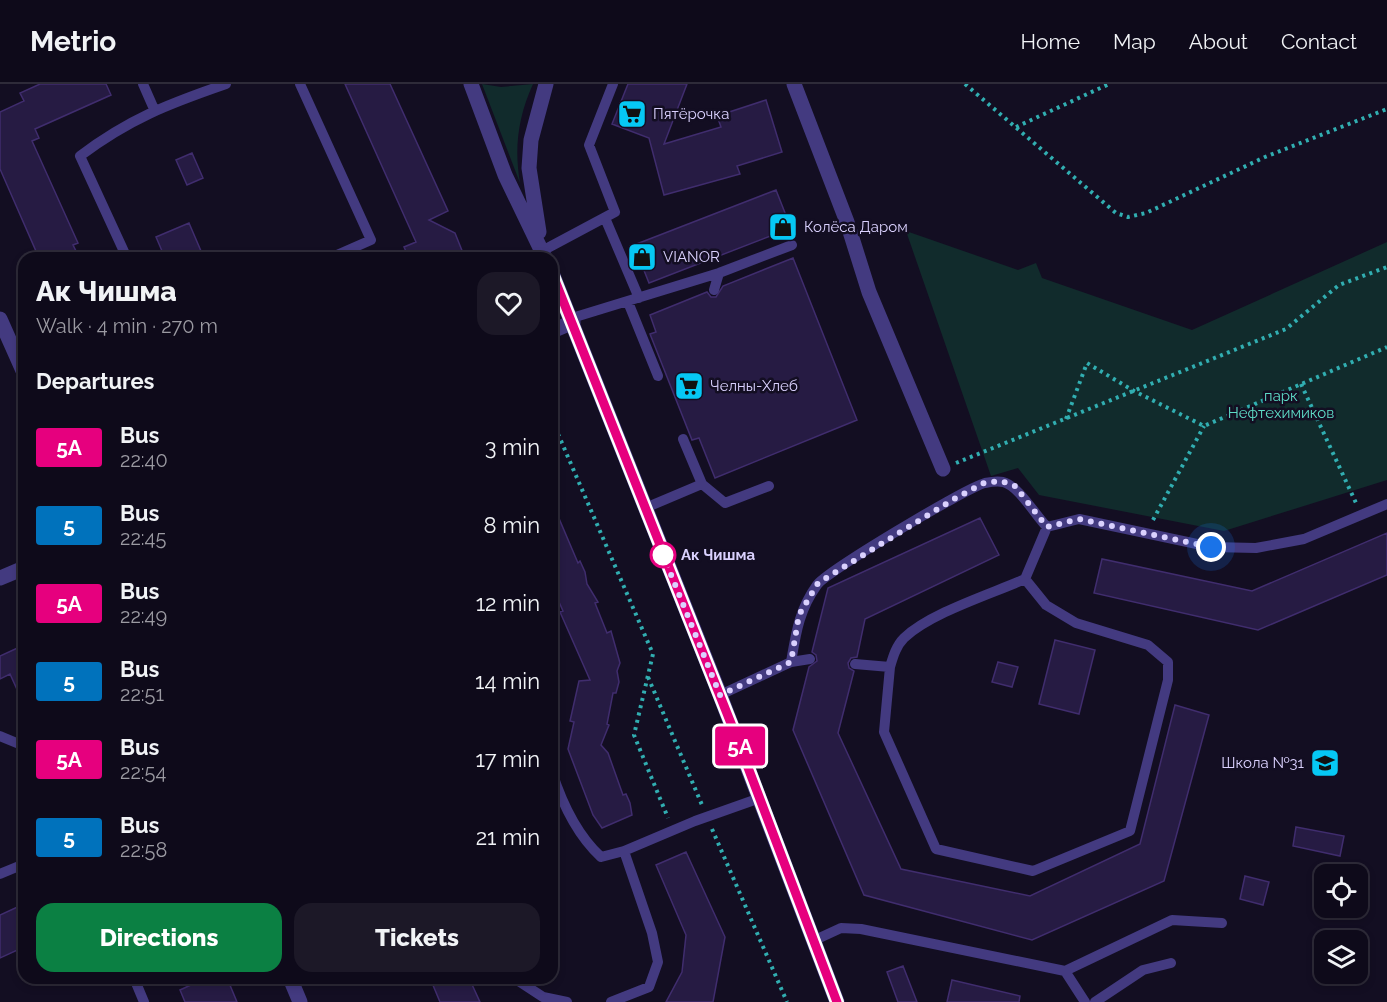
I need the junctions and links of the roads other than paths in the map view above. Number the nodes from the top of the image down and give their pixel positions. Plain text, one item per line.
1 (143, 84) edge
2 (226, 84) edge
3 (300, 84) edge
4 (471, 84) edge
5 (546, 84) edge
6 (613, 84) edge
7 (794, 84) edge
8 (154, 109) junction
9 (605, 218) junction
10 (792, 245) dead end
11 (124, 252) edge
12 (344, 252) edge
13 (543, 252) edge
14 (719, 273) junction
15 (558, 286) edge
16 (714, 290) dead end
17 (633, 300) junction
18 (0, 319) edge
19 (573, 320) junction
20 (558, 328) edge
21 (18, 343) edge
22 (658, 376) dead end
23 (683, 439) dead end
24 (942, 469) road end
25 (702, 484) junction
26 (769, 486) dead end
27 (1387, 504) edge
28 (645, 508) junction
29 (1047, 527) junction
30 (18, 570) edge
31 (0, 578) edge
32 (1025, 579) junction
33 (810, 659) dead end
34 (791, 662) junction
35 (855, 664) dead end
36 (890, 667) junction
37 (720, 695) junction
38 (0, 736) edge
39 (18, 744) edge
40 (760, 798) junction
41 (558, 800) edge
42 (624, 852) junction
43 (18, 866) edge
44 (0, 874) edge
45 (1222, 923) dead end
46 (815, 940) junction
47 (1171, 963) dead end
48 (1065, 971) junction
49 (136, 984) edge
50 (292, 984) edge
51 (522, 984) edge
52 (543, 1000) edge
53 (144, 1002) edge
54 (300, 1002) edge
55 (567, 1002) edge
56 (611, 1002) edge
57 (837, 1002) edge
58 (1085, 1002) edge
59 (1095, 1002) edge

1 - 8 lane
2 - 8 lane
3 - 12 lane
4 - 13 street
5 - 13 street
6 - 9 lane
7 - 24 street
8 - 11 lane
9 - 13 lane
9 - 17 lane
10 - 14 lane
14 - 16 lane
14 - 17 lane
15 - 19 street
17 - 19 lane
17 - 22 lane
18 - 21 street
19 - 20 street
19 - 28 street
23 - 25 lane
25 - 26 lane
25 - 28 lane
27 - 29 lane
28 - 37 street
29 - 32 lane
29 - 34 lane
30 - 31 street
32 - 36 lane
32 - 36 lane
33 - 34 lane
34 - 37 lane
35 - 36 lane
37 - 40 street
38 - 39 lane
40 - 42 lane
40 - 46 street
41 - 42 lane
42 - 56 lane
43 - 44 lane
45 - 48 lane
46 - 48 lane
46 - 57 street
47 - 59 lane
48 - 58 lane
49 - 53 lane
50 - 54 street
51 - 52 lane
52 - 55 lane

